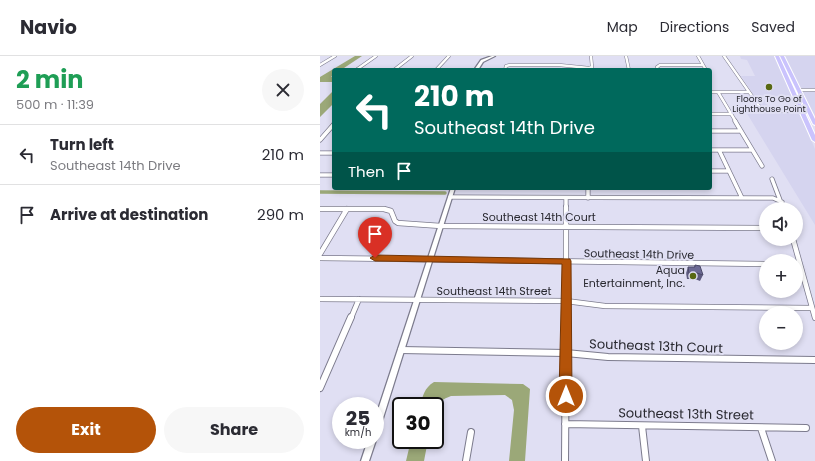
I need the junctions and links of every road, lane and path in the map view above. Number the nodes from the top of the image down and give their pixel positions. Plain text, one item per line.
1 (335, 56) edge
2 (376, 56) edge
3 (412, 56) edge
4 (449, 56) edge
5 (494, 56) edge
6 (591, 56) edge
7 (626, 56) edge
8 (698, 56) edge
9 (724, 56) edge
10 (777, 56) edge
11 (782, 56) edge
12 (320, 65) edge
13 (703, 65) junction
14 (359, 68) edge
15 (397, 68) edge
16 (438, 68) edge
17 (477, 68) edge
18 (506, 68) edge
19 (578, 68) edge
20 (578, 68) edge
21 (591, 68) edge
22 (591, 68) edge
23 (629, 68) edge
24 (657, 68) edge
25 (705, 68) edge
26 (789, 84) junction
27 (798, 90) junction
28 (815, 90) edge
29 (712, 92) edge
30 (718, 92) junction
31 (749, 92) junction
32 (794, 95) junction
33 (803, 99) junction
34 (759, 106) dead end
35 (764, 109) dead end
36 (802, 111) junction
37 (712, 114) edge
38 (731, 114) junction
39 (812, 118) junction
40 (815, 124) edge
41 (332, 126) edge
42 (712, 131) edge
43 (741, 131) junction
44 (326, 133) junction
45 (332, 133) edge
46 (320, 140) edge
47 (815, 140) edge
48 (712, 150) edge
49 (719, 150) junction
50 (752, 150) junction
51 (320, 153) edge
52 (332, 153) edge
53 (762, 166) dead end
54 (712, 171) edge
55 (728, 172) junction
56 (320, 175) edge
57 (332, 175) edge
58 (772, 179) dead end
59 (452, 190) edge
60 (588, 190) edge
61 (450, 196) junction
62 (566, 198) junction
63 (588, 198) junction
64 (742, 198) junction
65 (781, 200) joint
66 (320, 209) edge
67 (347, 209) junction
68 (441, 226) junction
69 (566, 227) junction
70 (759, 228) edge
71 (320, 254) edge
72 (320, 258) edge
73 (430, 260) junction
74 (566, 261) junction
75 (759, 264) edge
76 (803, 280) edge
77 (320, 299) edge
78 (359, 300) junction
79 (417, 301) junction
80 (566, 301) junction
81 (812, 308) junction
82 (815, 318) edge
83 (401, 350) junction
84 (566, 353) junction
85 (815, 360) edge
86 (320, 388) edge
87 (384, 402) edge
88 (565, 424) junction
89 (642, 426) junction
90 (761, 428) junction
91 (806, 428) dead end
92 (471, 432) dead end
93 (369, 449) edge
94 (365, 461) edge
95 (466, 461) edge
96 (565, 461) edge
97 (646, 461) edge
98 (772, 461) edge

1 - 12 street
2 - 14 street
3 - 15 street
4 - 16 street
5 - 17 street
6 - 21 street
7 - 23 street
8 - 13 street
9 - 31 street
10 - 26 main road
11 - 27 main road
13 - 24 street
13 - 25 street
18 - 20 street
19 - 22 street
26 - 27 main road
26 - 32 main road
27 - 28 street
27 - 33 main road
29 - 30 street
30 - 31 street
30 - 38 street
31 - 34 street
32 - 33 main road
32 - 36 main road
33 - 39 main road
35 - 36 street
36 - 39 main road
36 - 47 main road
37 - 38 street
38 - 43 street
39 - 40 main road
41 - 44 street
42 - 43 street
43 - 50 street
44 - 45 street
44 - 46 street
48 - 49 street
49 - 50 street
49 - 55 street
50 - 53 street
51 - 52 street
54 - 55 street
55 - 64 street
56 - 57 street
58 - 65 street
59 - 61 street
60 - 63 street
61 - 62 street
61 - 68 street
62 - 63 street
62 - 69 street
63 - 64 street
64 - 65 street
66 - 67 street, Southeast 14th Court
67 - 68 street, Southeast 14th Court
67 - 71 street
68 - 69 street, Southeast 14th Court
68 - 73 street
69 - 70 street, Southeast 14th Court
69 - 74 street
72 - 73 street, Southeast 14th Drive
73 - 74 street, Southeast 14th Drive
73 - 79 street
74 - 75 street, Southeast 14th Drive
74 - 80 street
76 - 81 street
77 - 78 street, Southeast 14th Street
78 - 79 street, Southeast 14th Street
78 - 86 street
79 - 80 street, Southeast 14th Street
79 - 83 street
80 - 81 street, Southeast 14th Street
80 - 84 street
81 - 82 street
83 - 84 street, Southeast 13th Court
83 - 87 street
84 - 85 street, Southeast 13th Court
84 - 88 street
88 - 89 street, Southeast 13th Street
88 - 96 street
89 - 90 street, Southeast 13th Street
89 - 97 street
90 - 91 street, Southeast 13th Street
90 - 98 street
92 - 95 street
93 - 94 street

